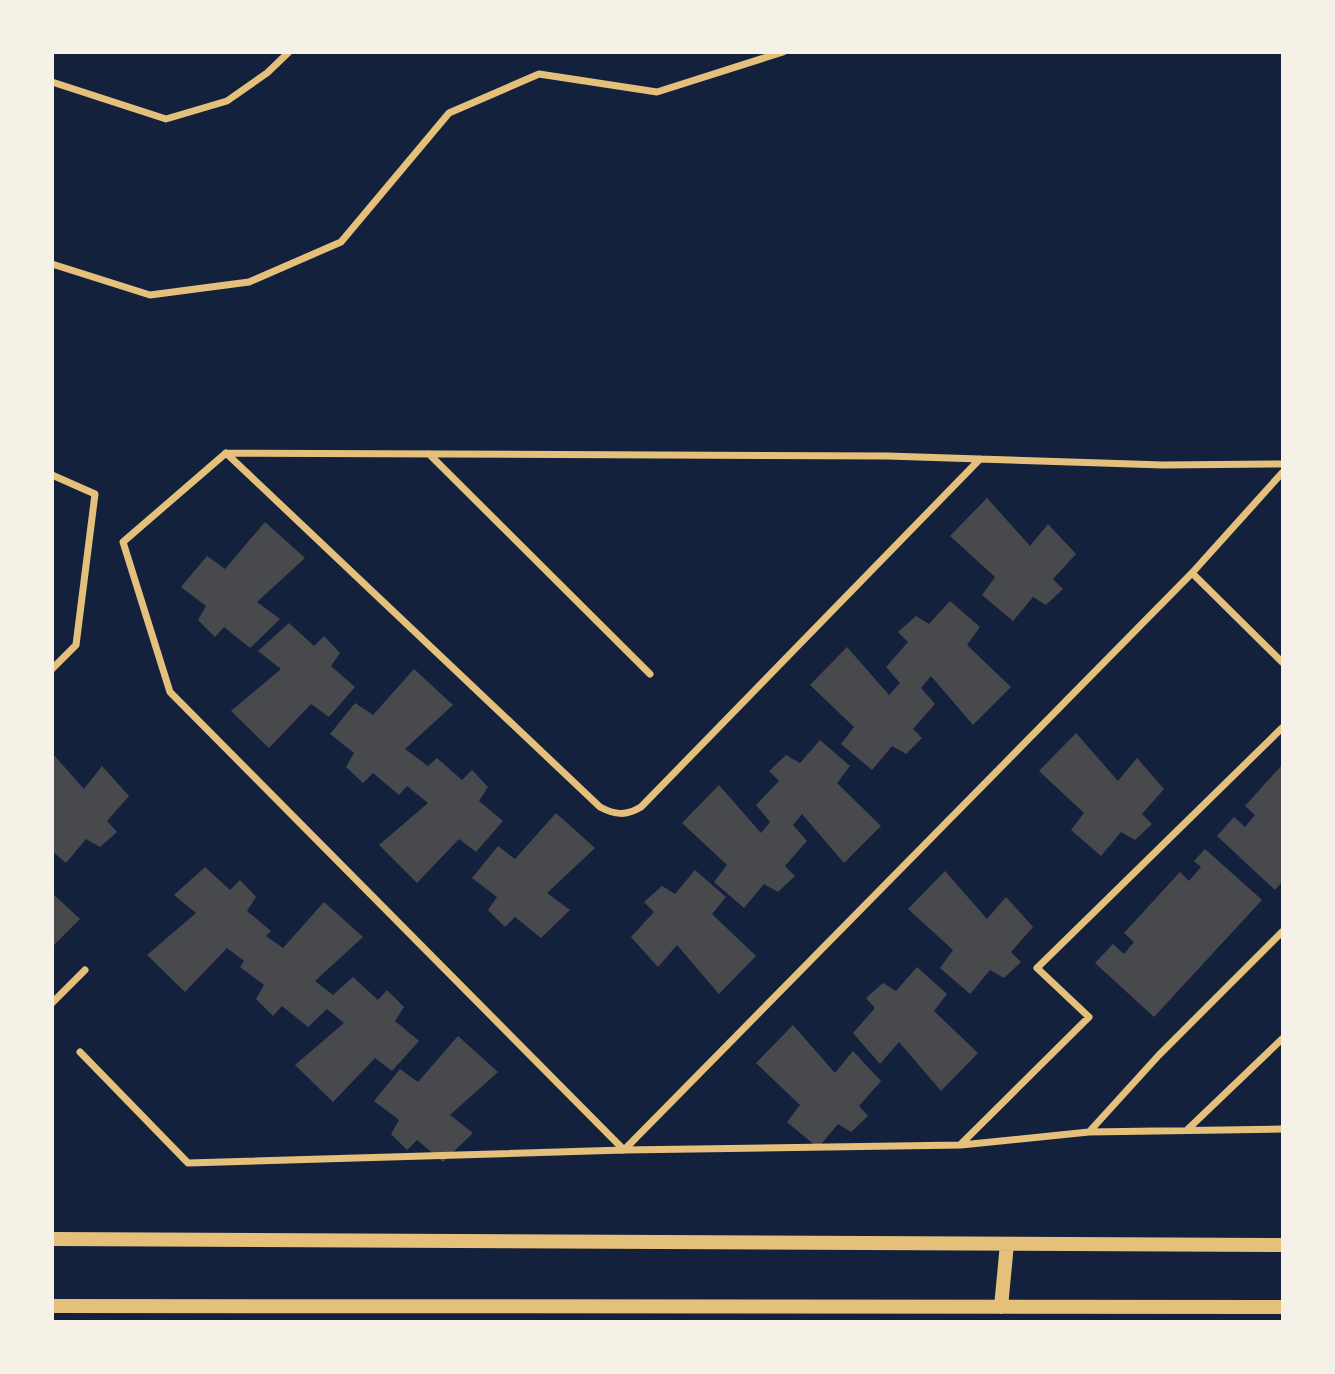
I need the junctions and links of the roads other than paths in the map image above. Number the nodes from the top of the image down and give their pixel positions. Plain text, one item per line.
1 (289, 52) edge
2 (783, 52) edge
3 (52, 82) edge
4 (52, 264) edge
5 (226, 453) junction
6 (429, 454) junction
7 (981, 459) junction
8 (1283, 464) edge
9 (1283, 473) edge
10 (52, 475) edge
11 (1192, 573) junction
12 (1283, 662) edge
13 (52, 669) edge
14 (650, 674) dead end
15 (1283, 728) edge
16 (1283, 932) edge
17 (85, 970) dead end
18 (52, 1003) edge
19 (1283, 1039) edge
20 (80, 1052) dead end
21 (1283, 1129) edge
22 (1186, 1131) junction
23 (1089, 1132) junction
24 (961, 1145) junction
25 (624, 1150) junction
26 (52, 1239) edge
27 (1007, 1244) junction
28 (1283, 1245) edge
29 (52, 1306) edge
30 (1002, 1307) junction
31 (1283, 1307) edge

1 - 3 street
2 - 4 street
5 - 6 street
5 - 7 street
5 - 25 street
6 - 7 street
6 - 14 street
7 - 8 street
9 - 11 street
10 - 13 street
11 - 12 street
11 - 25 street
15 - 24 street
16 - 23 street
17 - 18 street
19 - 22 street
20 - 25 street
21 - 22 street
22 - 23 street
23 - 24 street
24 - 25 street
26 - 27 main road
27 - 28 main road
27 - 30 main road
29 - 30 main road
30 - 31 main road

